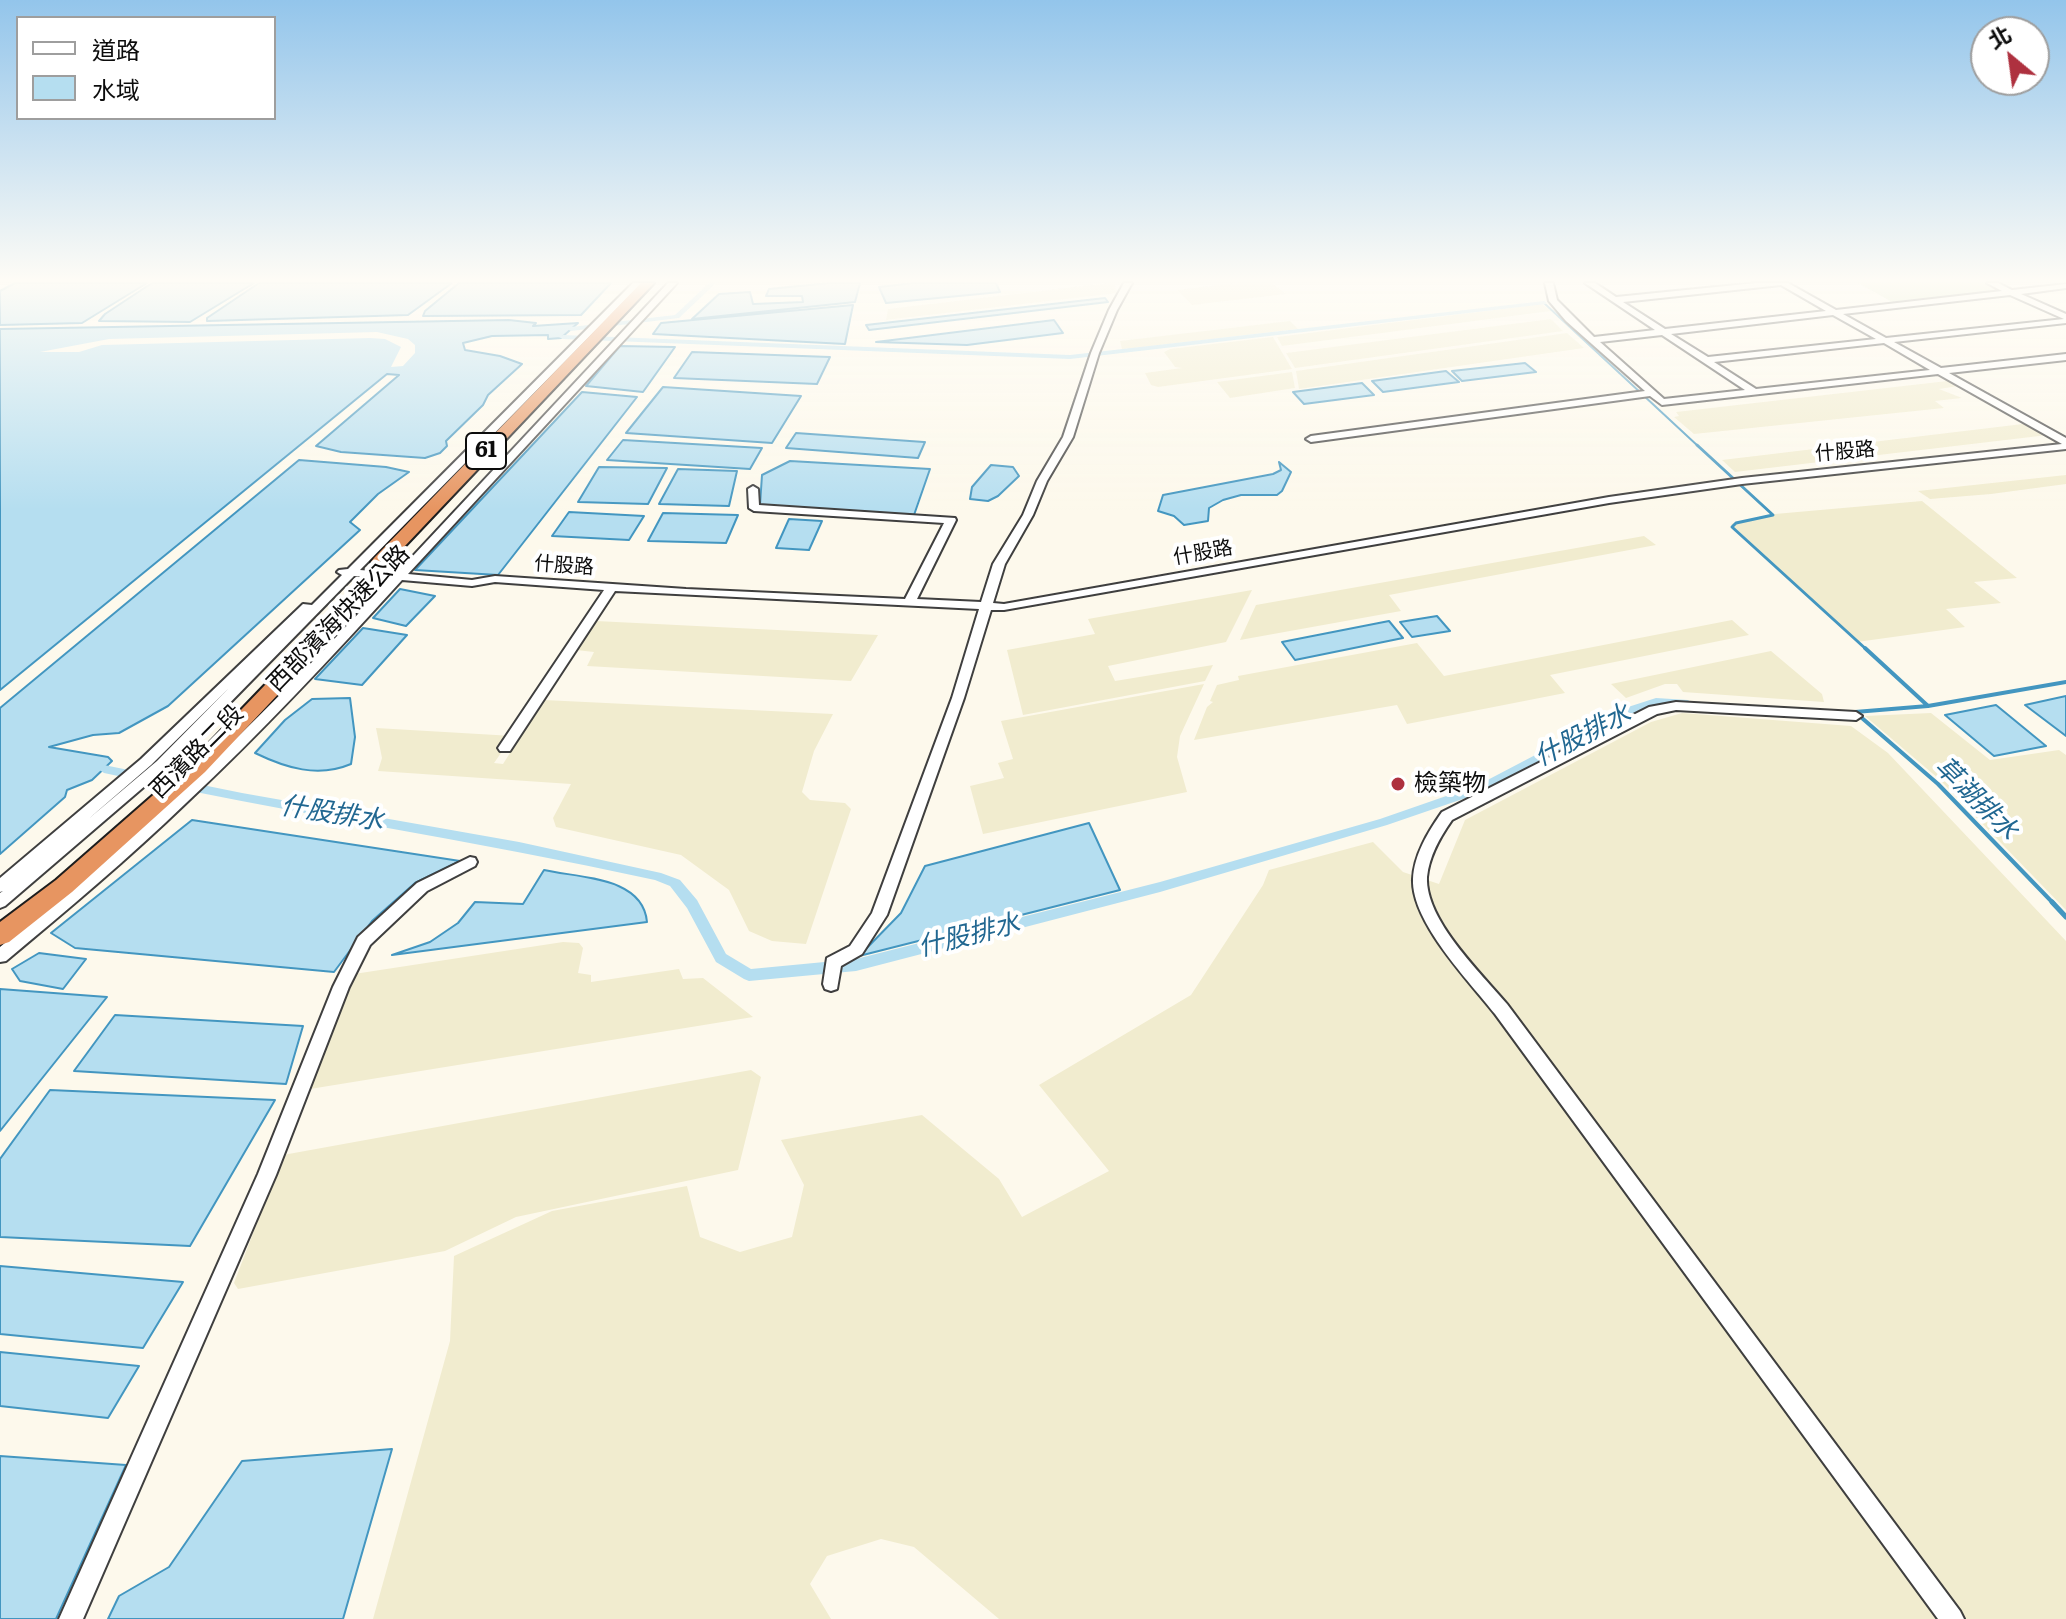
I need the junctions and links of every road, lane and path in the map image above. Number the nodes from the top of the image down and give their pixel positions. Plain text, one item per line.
1 (576, 359) edge
2 (578, 359) edge
3 (1093, 359) edge
4 (1613, 359) edge
5 (1719, 359) edge
6 (1921, 359) edge
7 (2051, 359) edge
8 (1706, 360) joint
9 (1940, 370) junction
10 (1753, 391) junction
11 (1651, 393) junction
12 (1311, 439) dead end
13 (2066, 444) edge
14 (753, 489) dead end
15 (391, 566) junction
16 (356, 578) junction
17 (612, 587) junction
18 (909, 603) junction
19 (988, 605) junction
20 (1856, 716) dead end
21 (505, 748) dead end
22 (189, 766) junction
23 (152, 800) junction
24 (470, 862) dead end
25 (0, 886) edge
26 (0, 902) edge
27 (0, 918) edge
28 (0, 935) edge
29 (0, 956) edge
30 (831, 984) dead end
31 (71, 1619) edge
32 (1952, 1619) edge

1 - 16 street, 西濱路二段
2 - 15 highway, 西部濱海快速公路 / 61
3 - 19 street
4 - 11 street
5 - 8 street
6 - 9 street
7 - 9 street
8 - 10 street
9 - 10 street
9 - 13 street
10 - 11 street
11 - 12 street
13 - 19 street, 什股路
14 - 18 street
15 - 16 highway, 西部濱海快速公路 / 61, bridge
15 - 17 street, 什股路
15 - 22 street, 西濱路二段
16 - 22 highway, 西部濱海快速公路 / 61
16 - 22 street, 西濱路二段
16 - 25 street
17 - 18 street, 什股路
17 - 21 street
18 - 19 street, 什股路
19 - 30 street
20 - 32 street
22 - 23 highway, 西部濱海快速公路 / 61
22 - 23 street, 西濱路二段
23 - 26 street, 西濱路二段
23 - 27 highway, 西部濱海快速公路 / 61
23 - 28 highway, 西部濱海快速公路 / 61
23 - 29 street, 西濱路二段
24 - 31 street

